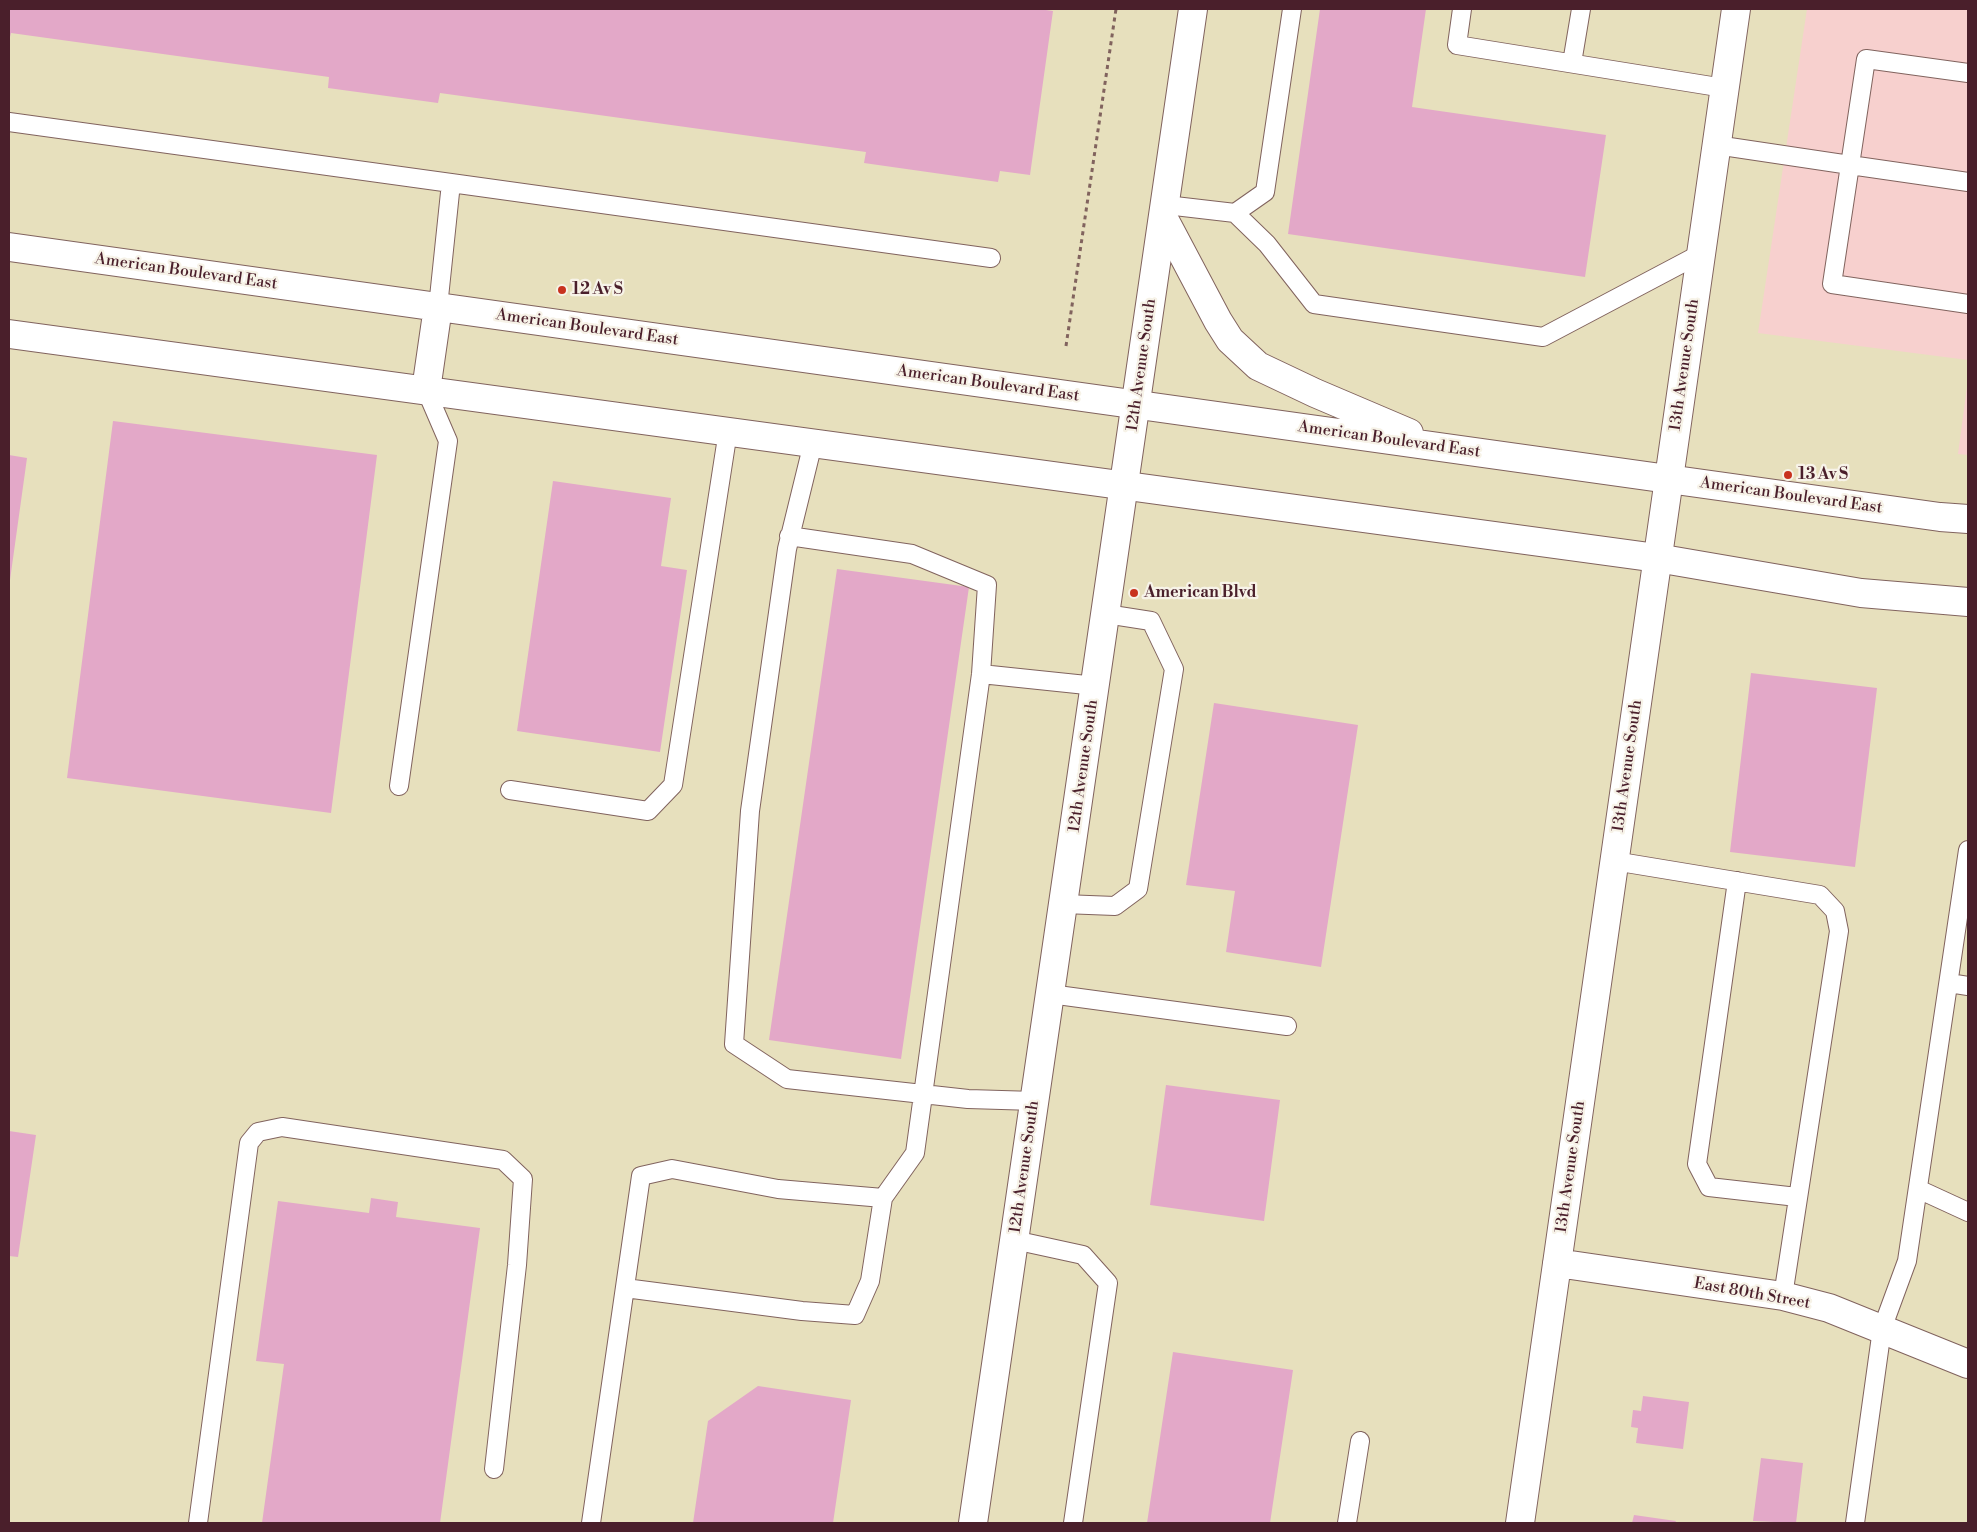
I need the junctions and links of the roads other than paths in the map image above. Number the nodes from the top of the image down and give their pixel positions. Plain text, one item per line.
1 (1193, 9) edge
2 (1292, 9) edge
3 (1462, 9) edge
4 (1580, 9) edge
5 (1736, 9) edge
6 (1572, 63) junction
7 (1968, 73) edge
8 (1724, 88) junction
9 (9, 122) edge
10 (1716, 145) junction
11 (1850, 165) junction
12 (1968, 182) edge
13 (451, 183) junction
14 (1165, 212) junction
15 (1235, 213) junction
16 (9, 247) edge
17 (1700, 254) junction
18 (991, 258) dead end
19 (1968, 304) edge
20 (438, 307) junction
21 (9, 334) edge
22 (426, 390) junction
23 (1137, 406) junction
24 (728, 431) junction
25 (813, 442) junction
26 (1442, 448) junction
27 (1668, 479) junction
28 (1124, 486) junction
29 (1968, 519) edge
30 (789, 536) junction
31 (1657, 558) junction
32 (1968, 602) edge
33 (1106, 614) junction
34 (981, 674) junction
35 (1096, 686) junction
36 (400, 786) dead end
37 (510, 790) dead end
38 (1968, 850) edge
39 (1614, 861) junction
40 (1737, 881) junction
41 (1064, 904) junction
42 (1949, 983) junction
43 (1968, 986) edge
44 (1050, 994) junction
45 (1287, 1026) dead end
46 (922, 1094) junction
47 (1035, 1101) junction
48 (1918, 1189) junction
49 (1798, 1197) junction
50 (883, 1198) junction
51 (1968, 1212) edge
52 (1014, 1240) junction
53 (1557, 1263) junction
54 (625, 1288) junction
55 (1782, 1296) junction
56 (1882, 1329) junction
57 (1968, 1364) edge
58 (1360, 1441) dead end
59 (494, 1469) dead end
60 (198, 1523) edge
61 (591, 1523) edge
62 (973, 1523) edge
63 (1073, 1523) edge
64 (1347, 1523) edge
65 (1520, 1523) edge
66 (1855, 1523) edge

1 - 14 main road, 12th Avenue South
2 - 15 lane
3 - 6 lane
4 - 6 lane
5 - 8 main road, 13th Avenue South
6 - 8 lane
7 - 11 lane
8 - 10 main road, 13th Avenue South
9 - 13 lane
10 - 11 lane
10 - 17 main road, 13th Avenue South
11 - 12 lane
11 - 19 lane
13 - 18 lane
13 - 20 lane
14 - 15 lane
14 - 23 main road, 12th Avenue South
14 - 26 main road
15 - 17 lane
16 - 20 main road, American Boulevard East
17 - 27 main road, 13th Avenue South
20 - 22 main road
20 - 23 main road, American Boulevard East
21 - 22 main road
22 - 24 main road
22 - 36 lane
23 - 26 main road, American Boulevard East
23 - 28 main road, 12th Avenue South
24 - 25 main road
24 - 37 lane
25 - 28 main road
25 - 30 lane
26 - 27 main road, American Boulevard East
27 - 29 main road, American Boulevard East
27 - 31 main road, 13th Avenue South
28 - 31 main road
28 - 33 main road, 12th Avenue South
30 - 34 lane
30 - 46 lane
31 - 32 main road
31 - 39 main road, 13th Avenue South
33 - 35 main road, 12th Avenue South
33 - 41 lane
34 - 35 lane
34 - 46 lane
35 - 41 main road, 12th Avenue South
38 - 42 lane
39 - 40 lane
39 - 53 main road, 13th Avenue South
40 - 49 lane
40 - 49 lane
41 - 44 main road, 12th Avenue South
42 - 43 lane
42 - 48 lane
44 - 45 lane
44 - 47 main road, 12th Avenue South
46 - 47 lane
46 - 50 lane
47 - 52 main road, 12th Avenue South
48 - 51 lane
48 - 56 lane
49 - 55 lane
50 - 54 lane
50 - 54 lane
52 - 62 main road, 12th Avenue South
52 - 63 lane
53 - 55 main road, East 80th Street
53 - 65 main road, 13th Avenue South
54 - 61 lane
55 - 56 main road, East 80th Street
56 - 57 main road, East 80th Street
56 - 66 lane
58 - 64 lane
59 - 60 lane

